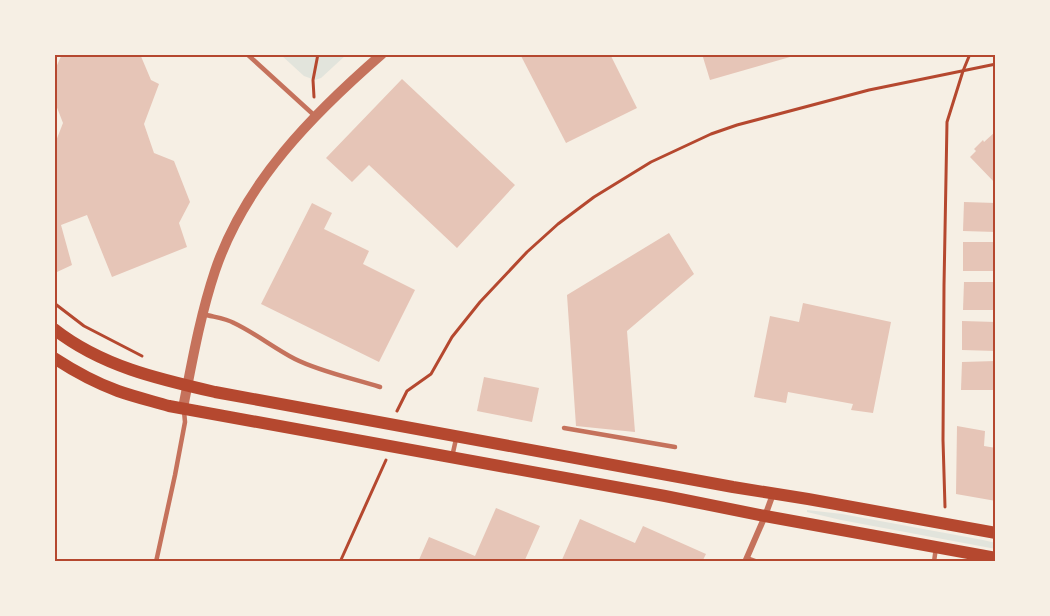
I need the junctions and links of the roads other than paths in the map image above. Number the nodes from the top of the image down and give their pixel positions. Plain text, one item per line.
1 (247, 54) edge
2 (382, 54) edge
3 (315, 116) junction
4 (203, 314) junction
5 (54, 329) edge
6 (54, 358) edge
7 (188, 386) junction
8 (380, 387) dead end
9 (183, 408) junction
10 (564, 428) dead end
11 (456, 436) junction
12 (675, 447) dead end
13 (452, 457) junction
14 (773, 493) junction
15 (765, 516) junction
16 (996, 533) edge
17 (936, 547) junction
18 (996, 558) edge
19 (746, 560) edge
20 (156, 562) edge
21 (758, 562) edge
22 (934, 562) edge

1 - 3 lane
2 - 3 street
3 - 4 street
4 - 7 street
4 - 8 lane
5 - 7 main road
6 - 9 main road
7 - 9 street
7 - 11 main road
9 - 13 main road
9 - 20 lane
10 - 12 lane
11 - 13 lane
11 - 14 main road
13 - 15 main road
14 - 15 street
14 - 16 main road
15 - 17 main road
15 - 19 street
17 - 18 main road
17 - 22 lane
19 - 21 lane

